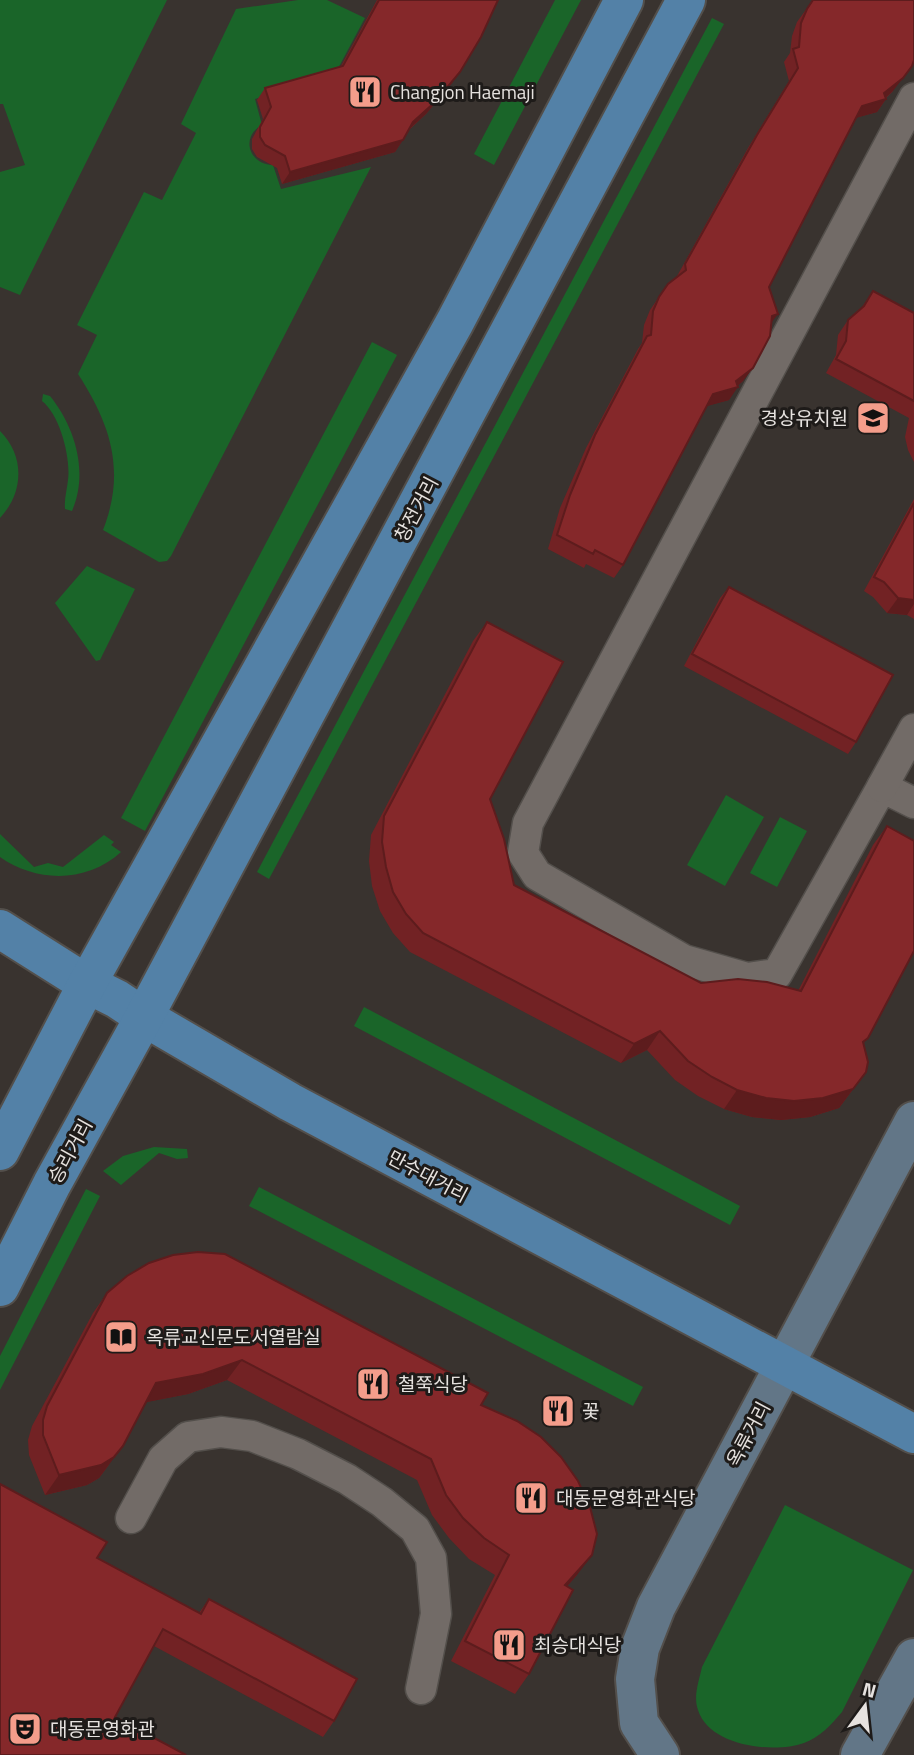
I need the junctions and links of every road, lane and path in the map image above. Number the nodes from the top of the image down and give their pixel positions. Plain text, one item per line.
1 (624, 0) edge
2 (687, 0) edge
3 (914, 98) edge
4 (914, 729) edge
5 (883, 787) junction
6 (914, 803) edge
7 (0, 929) edge
8 (87, 984) junction
9 (144, 1017) junction
10 (914, 1121) edge
11 (0, 1152) edge
12 (0, 1287) edge
13 (784, 1365) junction
14 (914, 1434) edge
15 (131, 1518) dead end
16 (914, 1658) edge
17 (421, 1689) dead end
18 (660, 1755) edge
19 (860, 1755) edge

1 - 8 main road
2 - 9 main road, 창전거리
3 - 5 street
4 - 5 street
5 - 6 street
7 - 8 main road, 만수대거리
8 - 9 main road, 만수대거리
8 - 11 main road
9 - 12 main road, 승리거리
9 - 13 main road, 만수대거리
10 - 13 street, 옥류거리
13 - 14 main road, 만수대거리
13 - 18 street, 옥류거리
15 - 17 street
16 - 19 street

